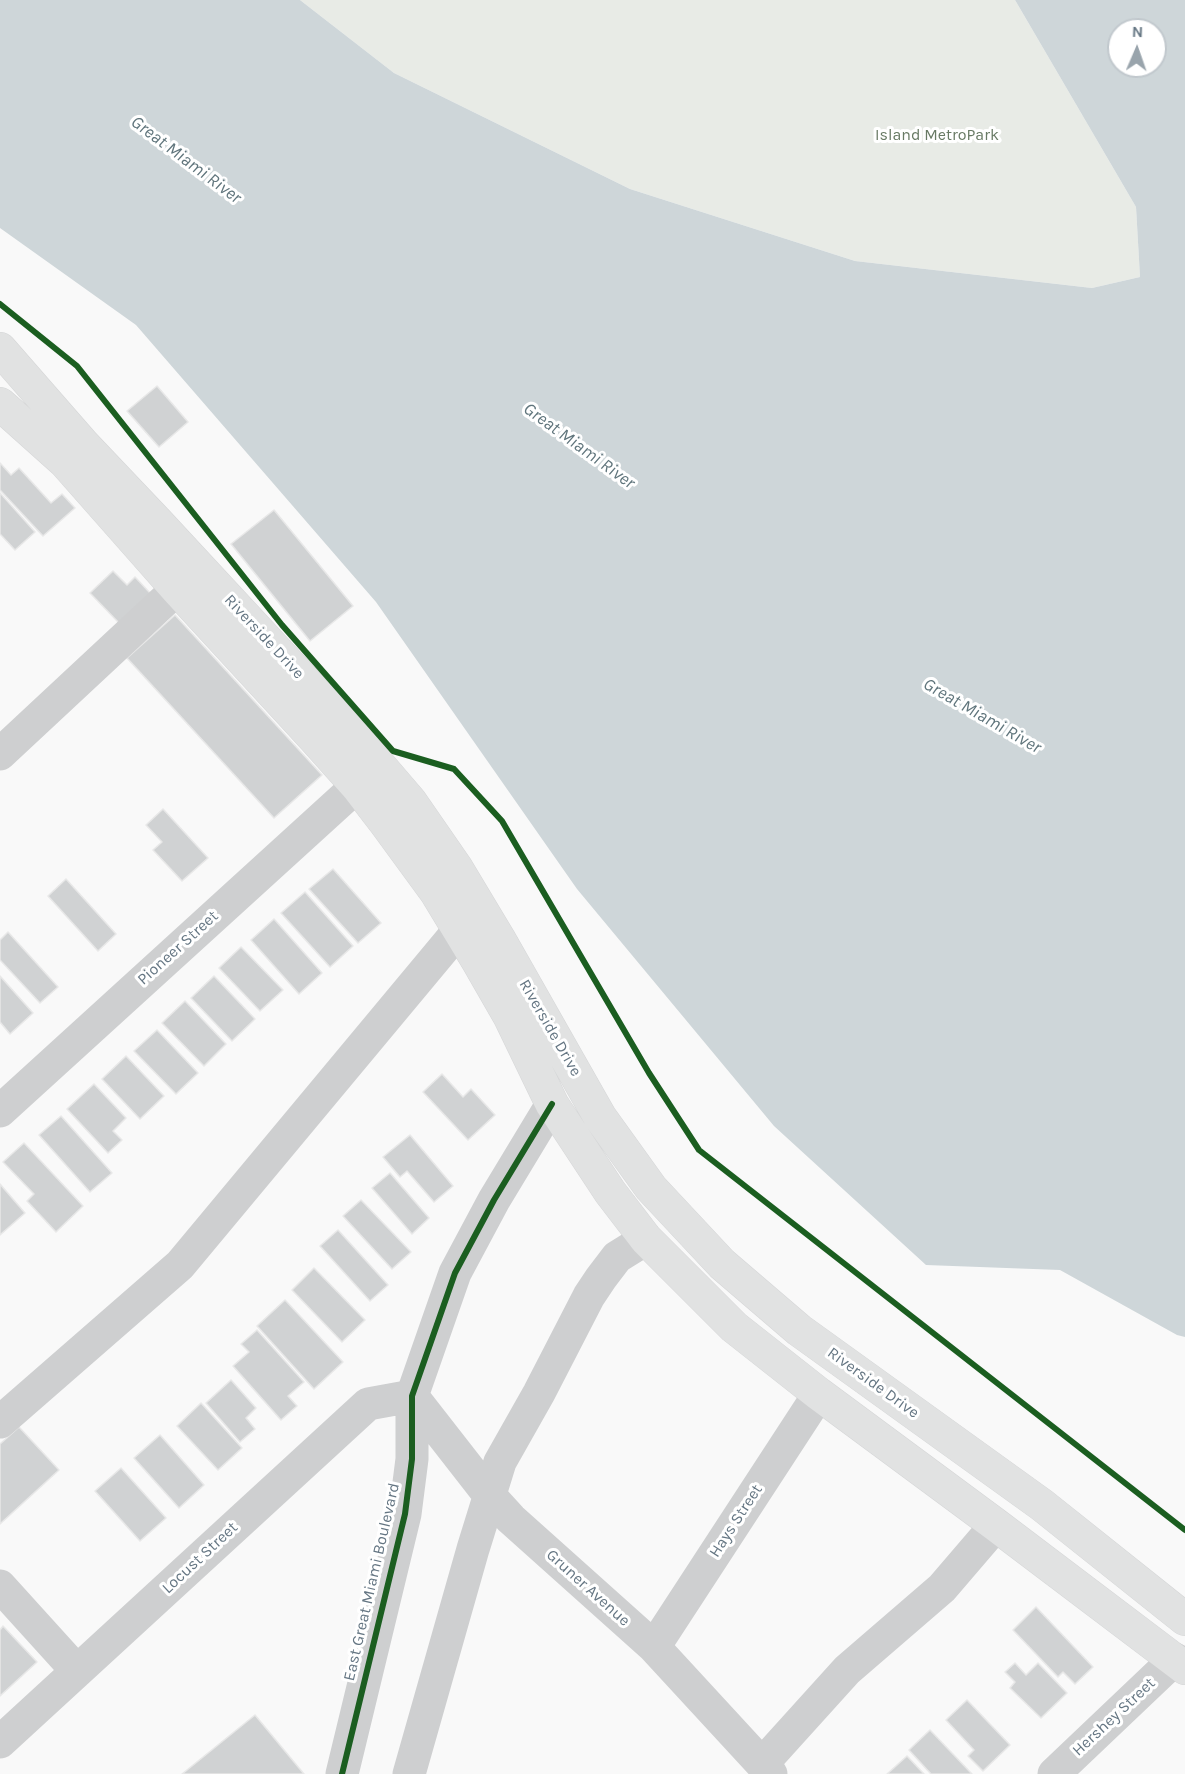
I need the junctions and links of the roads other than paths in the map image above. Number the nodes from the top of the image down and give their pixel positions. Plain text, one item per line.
1 (0, 349) edge
2 (0, 404) edge
3 (177, 589) junction
4 (0, 754) edge
5 (357, 786) junction
6 (459, 930) junction
7 (552, 1104) junction
8 (0, 1111) edge
9 (646, 1239) junction
10 (819, 1394) junction
11 (412, 1396) junction
12 (0, 1422) edge
13 (490, 1496) junction
14 (996, 1525) junction
15 (0, 1586) edge
16 (1185, 1619) edge
17 (654, 1647) junction
18 (1180, 1664) edge
19 (77, 1671) junction
20 (0, 1742) edge
21 (766, 1769) edge
22 (342, 1774) edge
23 (409, 1774) edge
24 (1054, 1774) edge

1 - 16 main road, Riverside Drive
2 - 3 main road, Riverside Drive
3 - 4 street
3 - 5 main road, Riverside Drive
5 - 6 main road, Riverside Drive
5 - 8 street, Pioneer Street
6 - 7 main road, Riverside Drive
6 - 12 street
7 - 9 main road, Riverside Drive
7 - 11 street, East Great Miami Boulevard
9 - 10 main road, Riverside Drive
9 - 13 street
10 - 14 main road, Riverside Drive
10 - 17 street, Hays Street
11 - 13 street, Gruner Avenue
11 - 19 street, Locust Street
11 - 22 street, East Great Miami Boulevard
13 - 17 street, Gruner Avenue
13 - 23 street
14 - 18 main road, Riverside Drive
14 - 21 street
15 - 19 street
17 - 21 street, Gruner Avenue
18 - 24 street, Hershey Street
19 - 20 street, Locust Street

